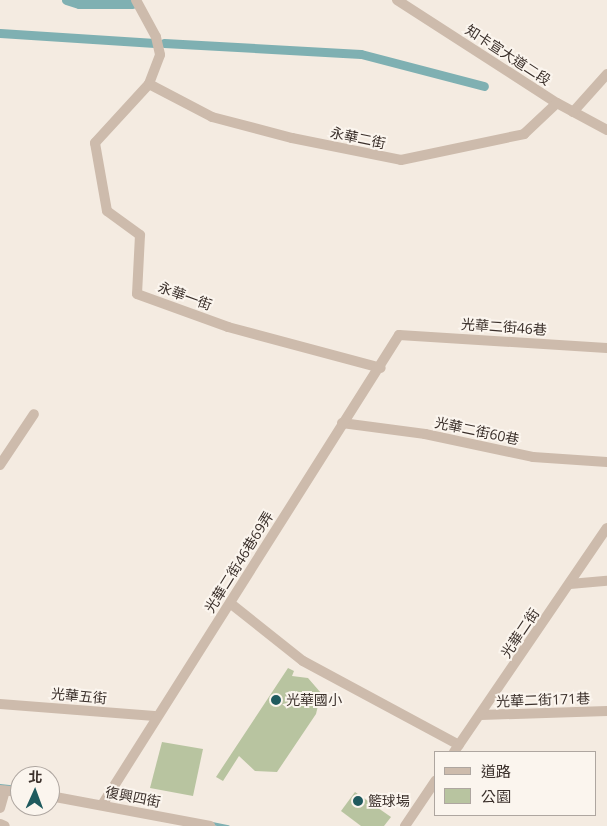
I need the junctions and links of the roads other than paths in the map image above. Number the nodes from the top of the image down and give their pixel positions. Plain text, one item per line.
1 (136, 0) edge
2 (397, 0) edge
3 (607, 74) edge
4 (150, 84) junction
5 (557, 103) junction
6 (573, 112) junction
7 (607, 130) edge
8 (399, 335) joint
9 (607, 348) edge
10 (381, 368) junction
11 (34, 414) dead end
12 (342, 423) junction
13 (607, 462) edge
14 (0, 465) edge
15 (607, 528) edge
16 (607, 581) edge
17 (570, 584) junction
18 (230, 604) junction
19 (0, 704) edge
20 (607, 711) edge
21 (155, 716) junction
22 (481, 716) junction
23 (457, 749) edge
24 (434, 783) edge
25 (2, 790) edge
26 (60, 798) edge
27 (102, 805) junction
28 (0, 808) edge
29 (0, 824) edge
30 (5, 826) edge
31 (210, 826) edge
32 (405, 826) edge

1 - 4 street, 永華一街
2 - 5 street, 知卡宣大道二段
3 - 6 street
4 - 5 street, 永華二街
4 - 10 street, 永華一街
5 - 6 street, 知卡宣大道二段
6 - 7 street, 知卡宣大道二段
8 - 9 street, 光華二街46巷
8 - 10 street, 光華二街46巷69弄
10 - 12 street, 光華二街46巷69弄
11 - 14 street
12 - 13 street, 光華二街60巷
12 - 18 street, 光華二街46巷69弄
15 - 17 street, 光華二街
16 - 17 street
17 - 22 street, 光華二街
18 - 21 street, 光華二街46巷69弄
18 - 23 street
19 - 21 street, 光華五街
20 - 22 street, 光華二街171巷
21 - 27 street, 光華二街46巷69弄
22 - 23 street, 光華二街
24 - 32 street
25 - 28 street
26 - 27 street, 復興四街
27 - 31 street, 復興四街
29 - 30 street

